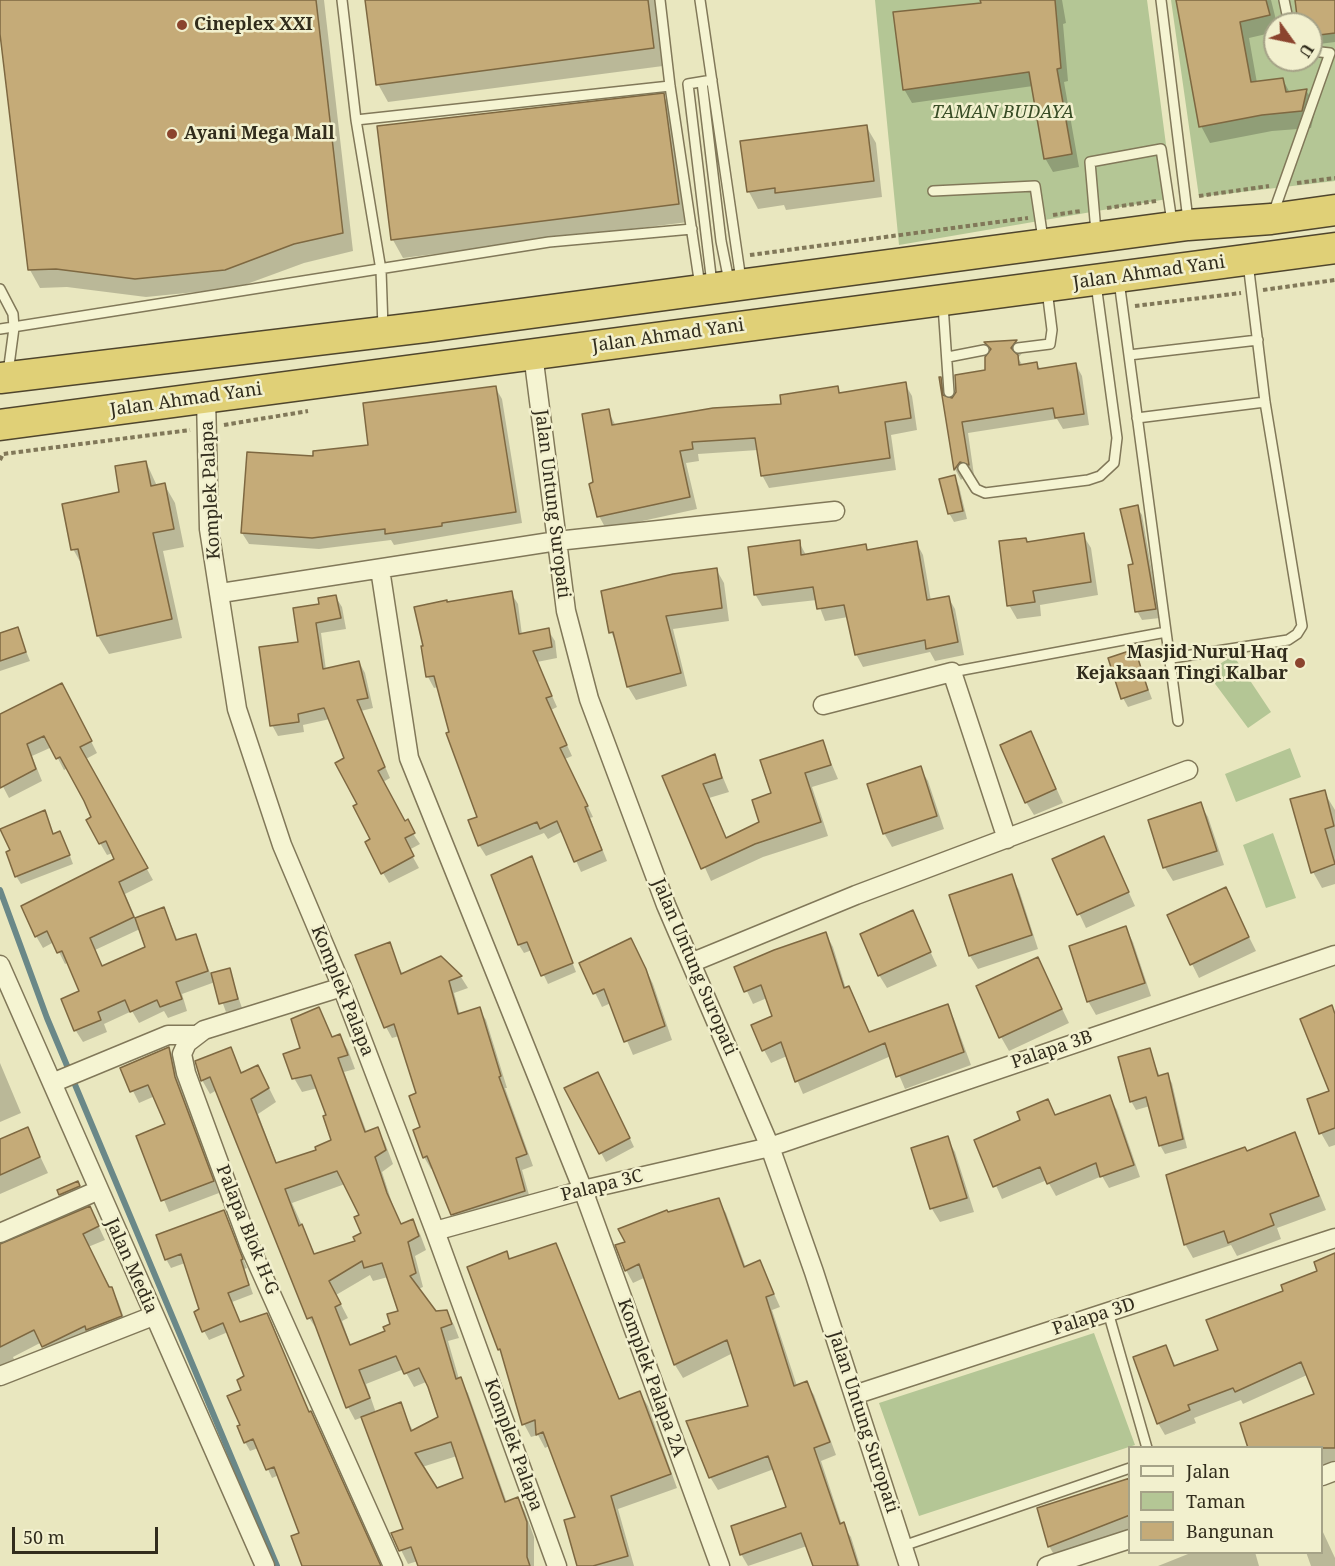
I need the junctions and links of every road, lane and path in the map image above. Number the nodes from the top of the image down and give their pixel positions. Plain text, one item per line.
1 (342, 0) edge
2 (660, 0) edge
3 (700, 0) edge
4 (1161, 0) edge
5 (1332, 52) edge
6 (707, 81) junction
7 (670, 86) junction
8 (356, 120) junction
9 (933, 192) dead end
10 (1335, 210) edge
11 (1271, 219) junction
12 (1181, 226) junction
13 (692, 229) junction
14 (1097, 237) junction
15 (1044, 244) junction
16 (1335, 248) edge
17 (1248, 259) junction
18 (381, 270) junction
19 (1107, 278) junction
20 (721, 287) junction
21 (1047, 287) junction
22 (0, 289) edge
23 (942, 300) junction
24 (14, 328) junction
25 (0, 329) edge
26 (384, 330) junction
27 (1258, 340) junction
28 (1018, 348) dead end
29 (984, 351) dead end
30 (533, 354) junction
31 (1129, 355) junction
32 (948, 357) junction
33 (4, 377) edge
34 (949, 392) dead end
35 (206, 398) junction
36 (1265, 402) junction
37 (1137, 418) junction
38 (0, 425) edge
39 (963, 468) dead end
40 (835, 511) dead end
41 (557, 541) junction
42 (381, 569) junction
43 (221, 593) junction
44 (1166, 632) junction
45 (1172, 658) junction
46 (952, 672) junction
47 (823, 705) dead end
48 (1178, 721) dead end
49 (1188, 771) dead end
50 (1007, 840) junction
51 (1335, 954) edge
52 (693, 962) junction
53 (0, 965) edge
54 (342, 987) junction
55 (194, 1035) junction
56 (52, 1083) junction
57 (770, 1147) junction
58 (99, 1190) junction
59 (583, 1190) junction
60 (435, 1231) junction
61 (0, 1233) edge
62 (1335, 1238) edge
63 (1108, 1312) junction
64 (153, 1316) junction
65 (0, 1376) edge
66 (854, 1395) junction
67 (1146, 1446) edge
68 (1128, 1469) edge
69 (1128, 1540) edge
70 (903, 1546) junction
71 (265, 1566) edge
72 (393, 1566) edge
73 (557, 1566) edge
74 (720, 1566) edge
75 (909, 1566) edge
76 (1047, 1566) edge

1 - 8 lane
2 - 7 lane
3 - 6 lane
4 - 12 lane
5 - 11 lane
6 - 20 lane
6 - 20 lane
6 - 20 lane
7 - 8 lane
7 - 13 lane
8 - 18 lane
9 - 15 lane
10 - 11 highway
11 - 12 highway
12 - 14 highway
12 - 14 lane
13 - 18 lane
13 - 20 lane
14 - 15 highway
15 - 20 highway
16 - 17 highway, Jalan Ahmad Yani
17 - 19 highway, Jalan Ahmad Yani
17 - 27 lane
18 - 24 lane
18 - 26 lane
19 - 21 highway, Jalan Ahmad Yani
19 - 31 lane
19 - 39 lane
20 - 26 highway
21 - 23 highway, Jalan Ahmad Yani
21 - 28 lane
22 - 24 lane
23 - 30 highway, Jalan Ahmad Yani
23 - 32 lane
24 - 25 lane
24 - 33 lane
26 - 33 highway
27 - 31 lane
27 - 36 lane
29 - 32 lane
30 - 35 highway, Jalan Ahmad Yani
30 - 41 street, Jalan Untung Suropati
31 - 37 lane
32 - 34 lane
35 - 38 highway, Jalan Ahmad Yani
35 - 43 street, Komplek Palapa
36 - 37 lane
36 - 45 lane
37 - 44 lane
40 - 41 street
41 - 42 street
41 - 52 street, Jalan Untung Suropati
42 - 43 street
42 - 59 street, Komplek Palapa 2A
43 - 54 street, Komplek Palapa
44 - 45 lane
44 - 46 lane
45 - 48 lane
46 - 47 street
46 - 50 street
49 - 50 street
50 - 52 street
51 - 57 street, Palapa 3B
52 - 57 street, Jalan Untung Suropati
53 - 56 street, Jalan Media
54 - 55 street
54 - 60 street, Komplek Palapa
55 - 56 street
55 - 72 street, Palapa Blok H-G
56 - 58 street, Jalan Media
57 - 59 street, Palapa 3C
57 - 66 street, Jalan Untung Suropati
58 - 61 street
58 - 64 street, Jalan Media
59 - 60 street, Palapa 3C
59 - 74 street, Komplek Palapa 2A
60 - 73 street, Komplek Palapa
62 - 63 street, Palapa 3D
63 - 66 street, Palapa 3D
63 - 67 lane
64 - 65 street
64 - 71 street, Jalan Media
66 - 70 street, Jalan Untung Suropati
68 - 70 lane
69 - 76 street
70 - 75 street, Jalan Untung Suropati

